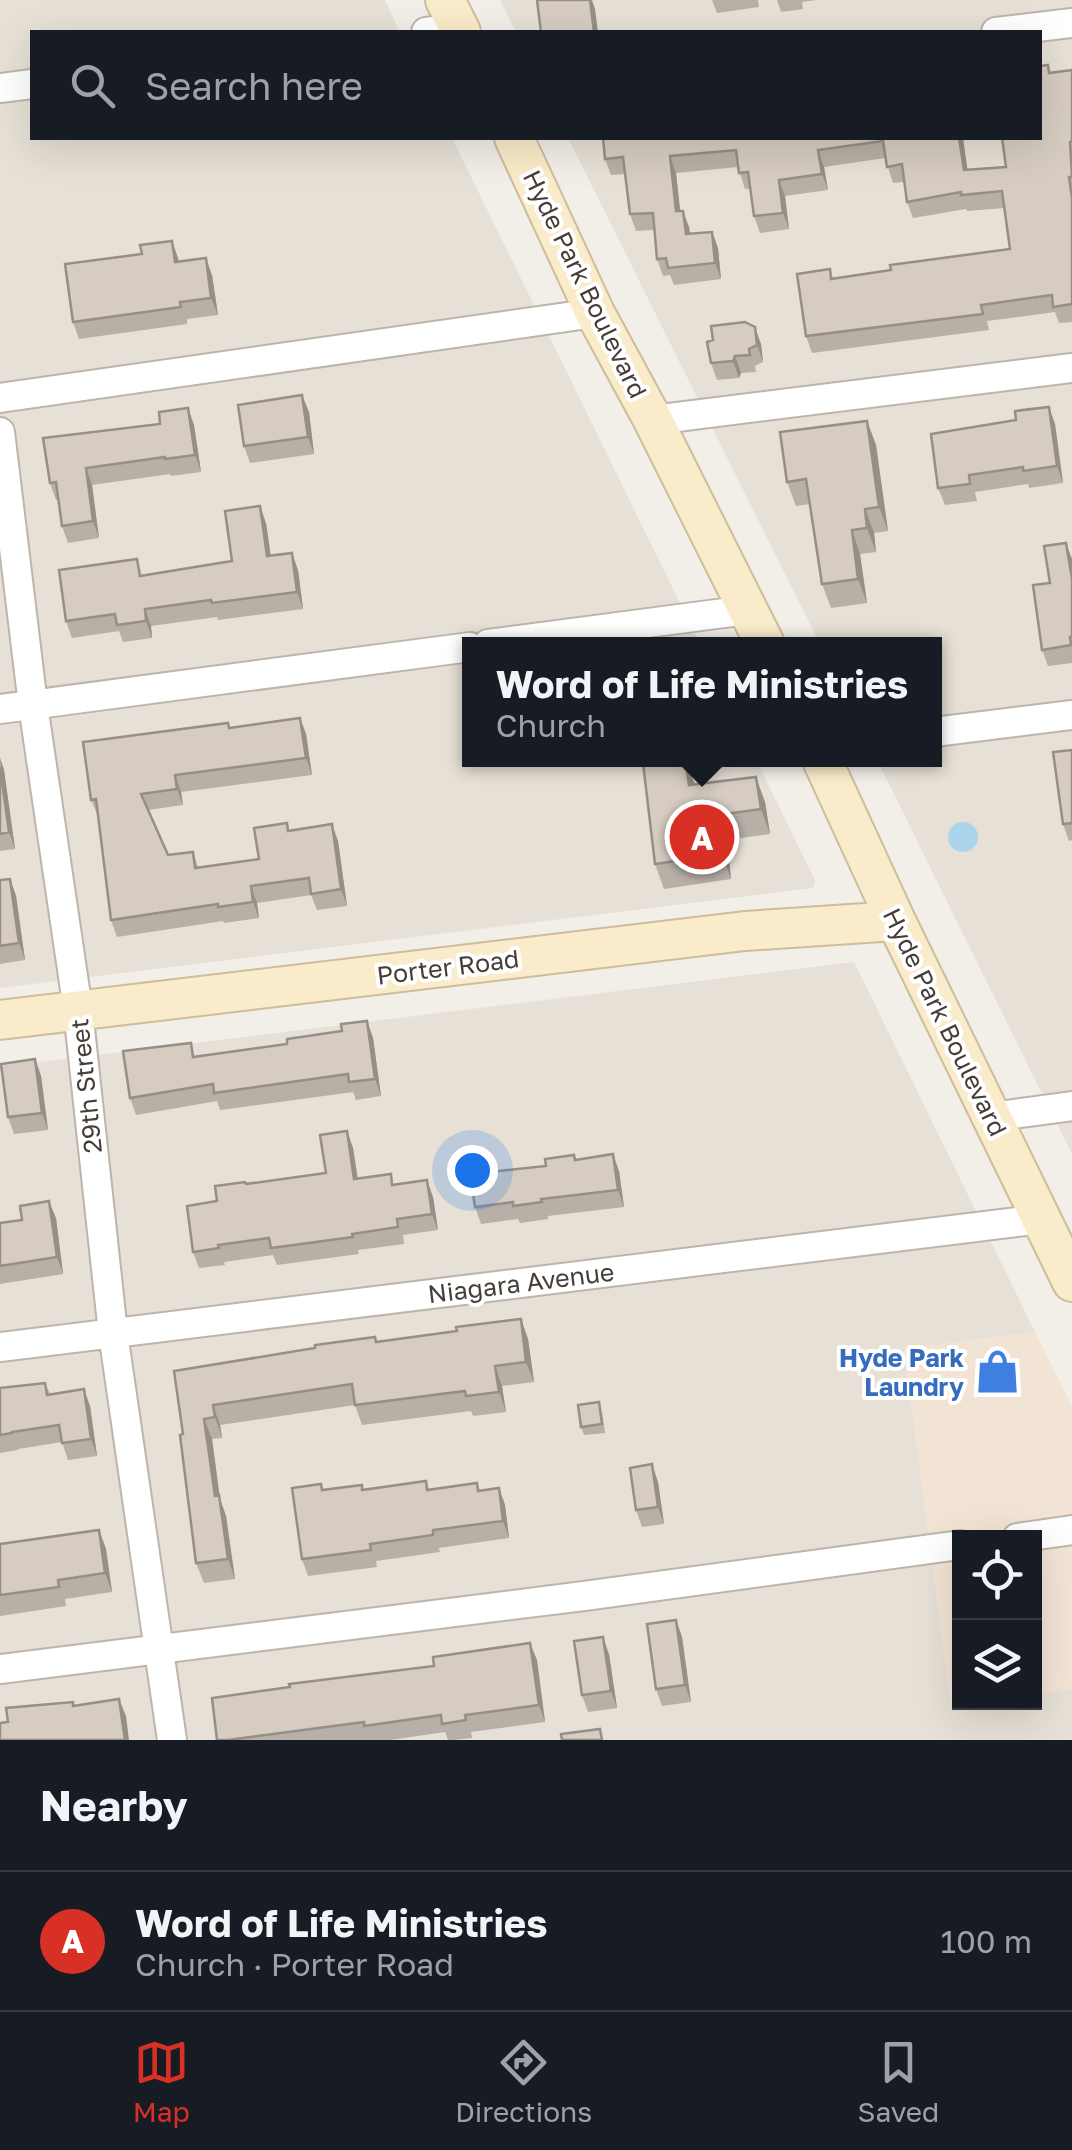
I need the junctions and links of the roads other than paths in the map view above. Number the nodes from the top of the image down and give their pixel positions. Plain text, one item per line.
1 (1072, 23) edge
2 (1013, 30) edge
3 (30, 84) edge
4 (0, 88) edge
5 (515, 140) edge
6 (595, 313) junction
7 (1072, 368) edge
8 (0, 398) edge
9 (652, 420) junction
10 (0, 432) edge
11 (748, 610) junction
12 (542, 637) edge
13 (762, 637) edge
14 (462, 648) edge
15 (33, 705) junction
16 (0, 709) edge
17 (1072, 716) edge
18 (942, 731) edge
19 (825, 767) edge
20 (896, 922) junction
21 (78, 1010) junction
22 (0, 1020) edge
23 (1072, 1106) edge
24 (991, 1117) junction
25 (1042, 1218) junction
26 (1072, 1282) edge
27 (114, 1333) junction
28 (0, 1347) edge
29 (1072, 1530) edge
30 (1042, 1534) edge
31 (952, 1546) edge
32 (160, 1648) junction
33 (0, 1669) edge
34 (172, 1740) edge

1 - 2 street
3 - 4 street
5 - 6 main road, Hyde Park Boulevard
6 - 8 street
6 - 9 main road, Hyde Park Boulevard
7 - 9 street
9 - 11 main road, Hyde Park Boulevard
10 - 15 street, 29th Street
11 - 12 street
11 - 13 main road, Hyde Park Boulevard
14 - 15 street
15 - 16 street
15 - 21 street, 29th Street
17 - 18 street
19 - 20 main road, Hyde Park Boulevard
20 - 21 main road, Porter Road
20 - 24 main road, Hyde Park Boulevard
21 - 22 main road, Porter Road
21 - 27 street, 29th Street
23 - 24 street
24 - 25 main road, Hyde Park Boulevard
25 - 26 main road, Hyde Park Boulevard
25 - 27 street, Niagara Avenue
27 - 28 street, Niagara Avenue
27 - 32 street, 29th Street
29 - 30 street
31 - 32 street
32 - 33 street
32 - 34 street, 29th Street

